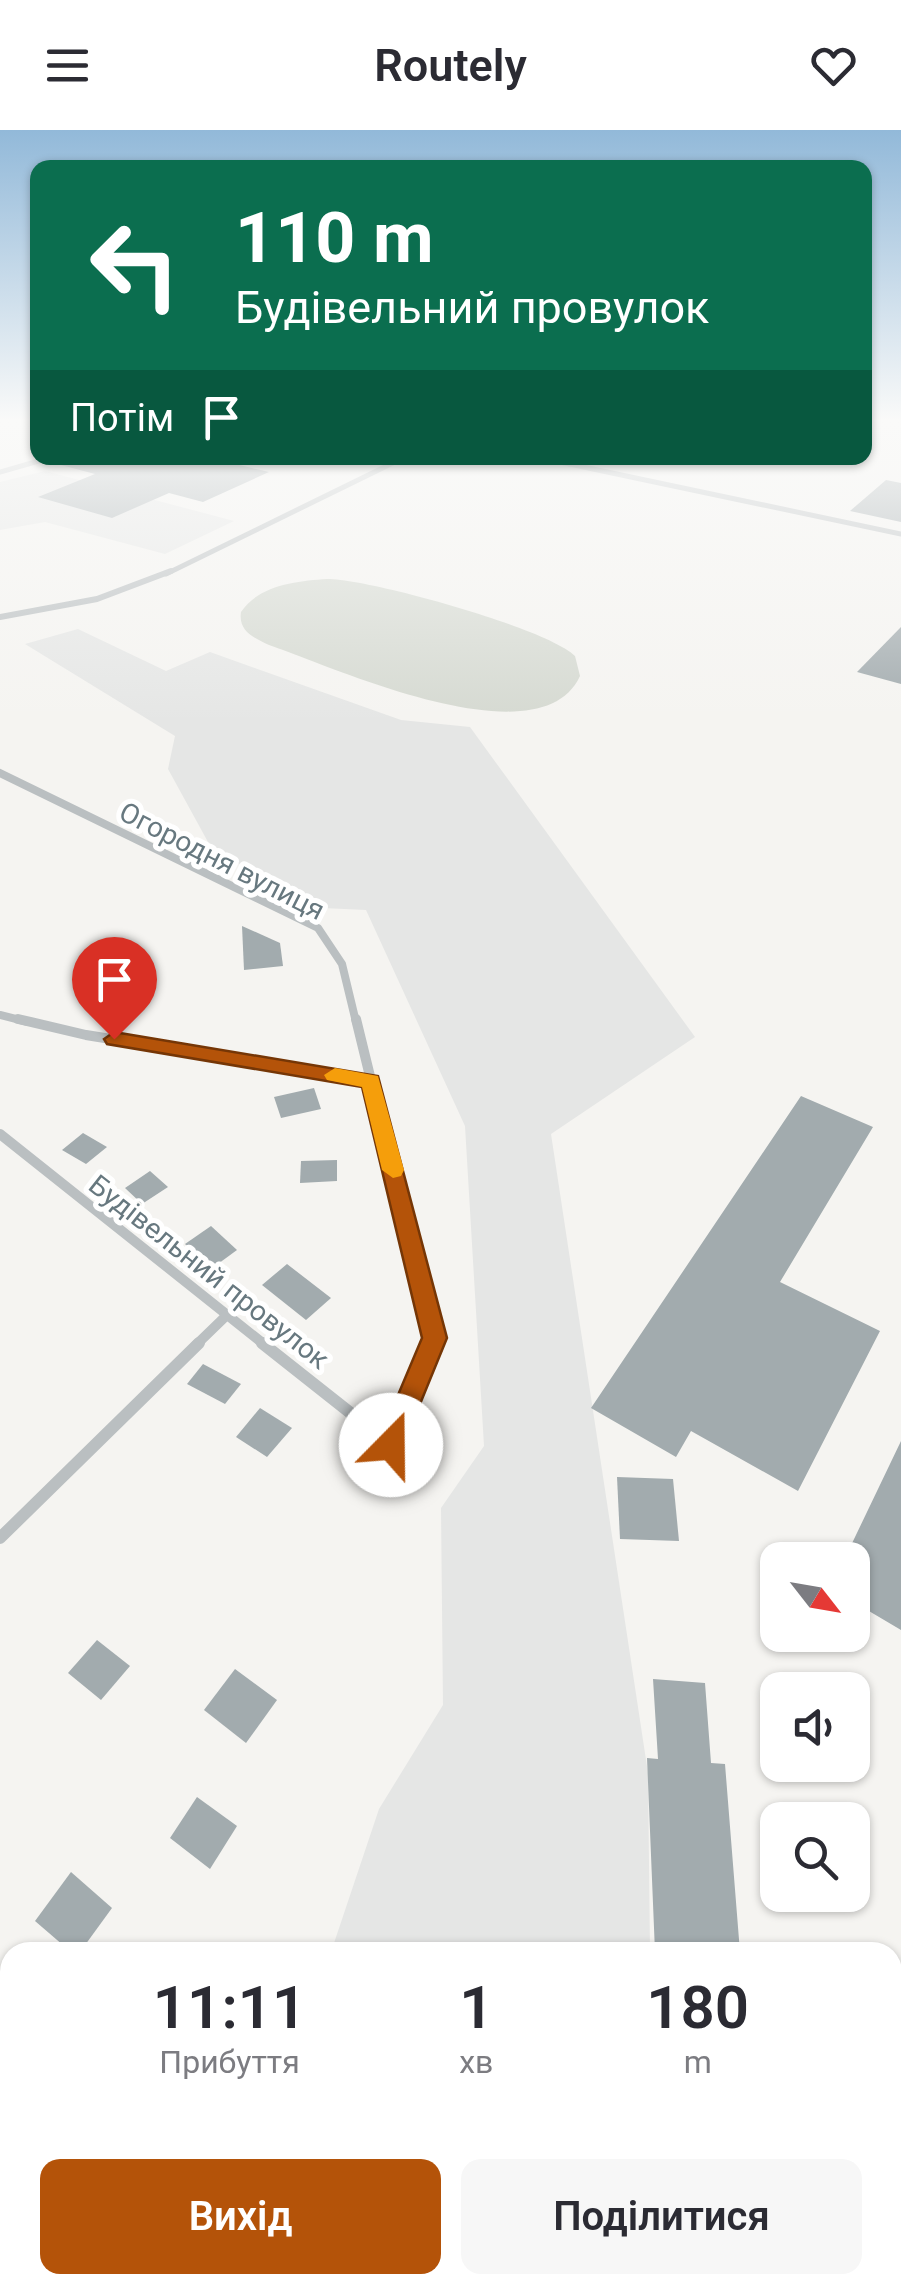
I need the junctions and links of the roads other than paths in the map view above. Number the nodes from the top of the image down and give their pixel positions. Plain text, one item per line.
1 (274, 521) edge
2 (839, 521) edge
3 (901, 534) edge
4 (0, 616) edge
5 (0, 773) edge
6 (0, 1015) edge
7 (371, 1082) junction
8 (0, 1134) edge
9 (227, 1315) junction
10 (391, 1445) joint
11 (0, 1538) edge

1 - 4 street
2 - 3 street
5 - 7 street, Огородня вулиця
6 - 7 street
7 - 10 street, Огородня вулиця
8 - 9 street, Будівельний провулок
9 - 10 street, Будівельний провулок
9 - 11 street

